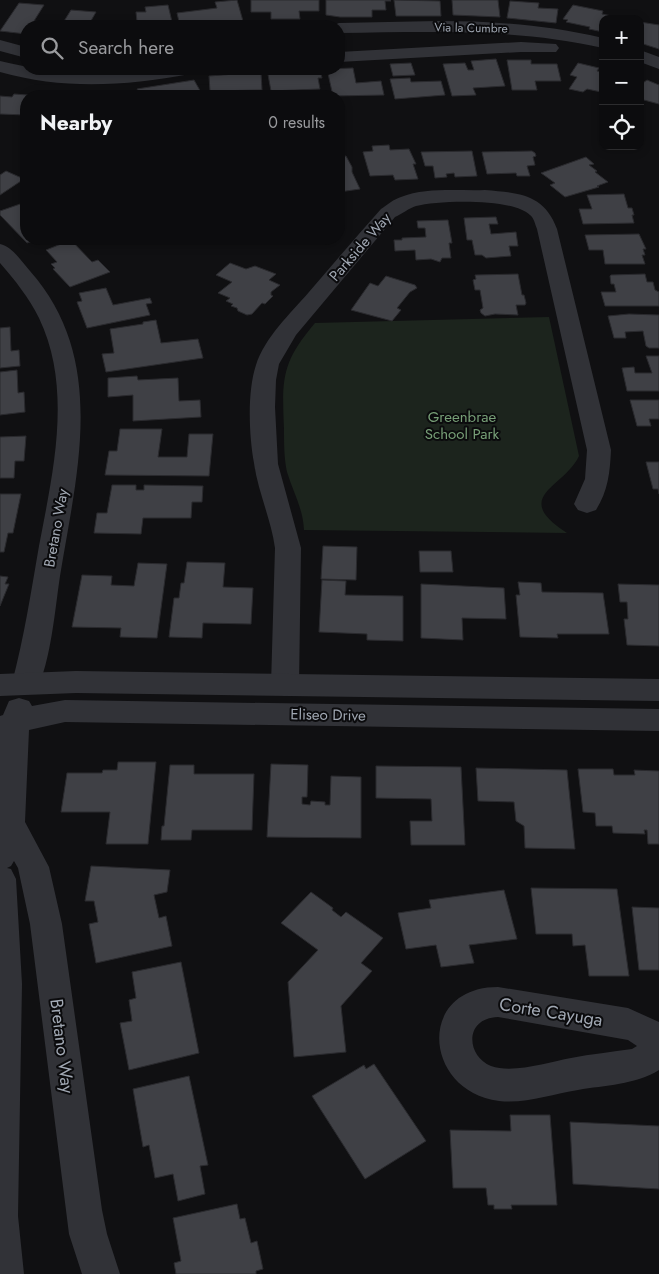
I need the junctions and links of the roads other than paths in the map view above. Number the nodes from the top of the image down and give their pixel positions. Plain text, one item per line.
1 (345, 28) edge
2 (599, 42) edge
3 (0, 45) edge
4 (20, 51) edge
5 (599, 53) edge
6 (345, 57) edge
7 (644, 57) edge
8 (644, 62) edge
9 (659, 64) edge
10 (0, 66) edge
11 (20, 72) edge
12 (30, 75) edge
13 (153, 75) edge
14 (0, 250) edge
15 (587, 504) dead end
16 (13, 684) edge
17 (286, 685) junction
18 (659, 690) edge
19 (659, 720) edge
20 (8, 725) edge
21 (10, 823) junction
22 (0, 857) edge
23 (0, 879) edge
24 (659, 1041) edge
25 (659, 1051) edge
26 (4, 1274) edge
27 (101, 1274) edge

1 - 2 street, Via la Cumbre
3 - 4 street
5 - 6 street, Via la Cumbre
7 - 9 street
8 - 9 street
10 - 11 street
12 - 13 street
14 - 16 street, Bretano Way
15 - 17 street, Parkside Way
16 - 17 street, Eliseo Drive
16 - 20 street, Bretano Way
17 - 18 street, Eliseo Drive
19 - 20 street, Eliseo Drive
20 - 21 street, Bretano Way
21 - 22 street, Bretano Way
21 - 27 street, Bretano Way
23 - 26 street
24 - 25 street, Corte Cayuga

